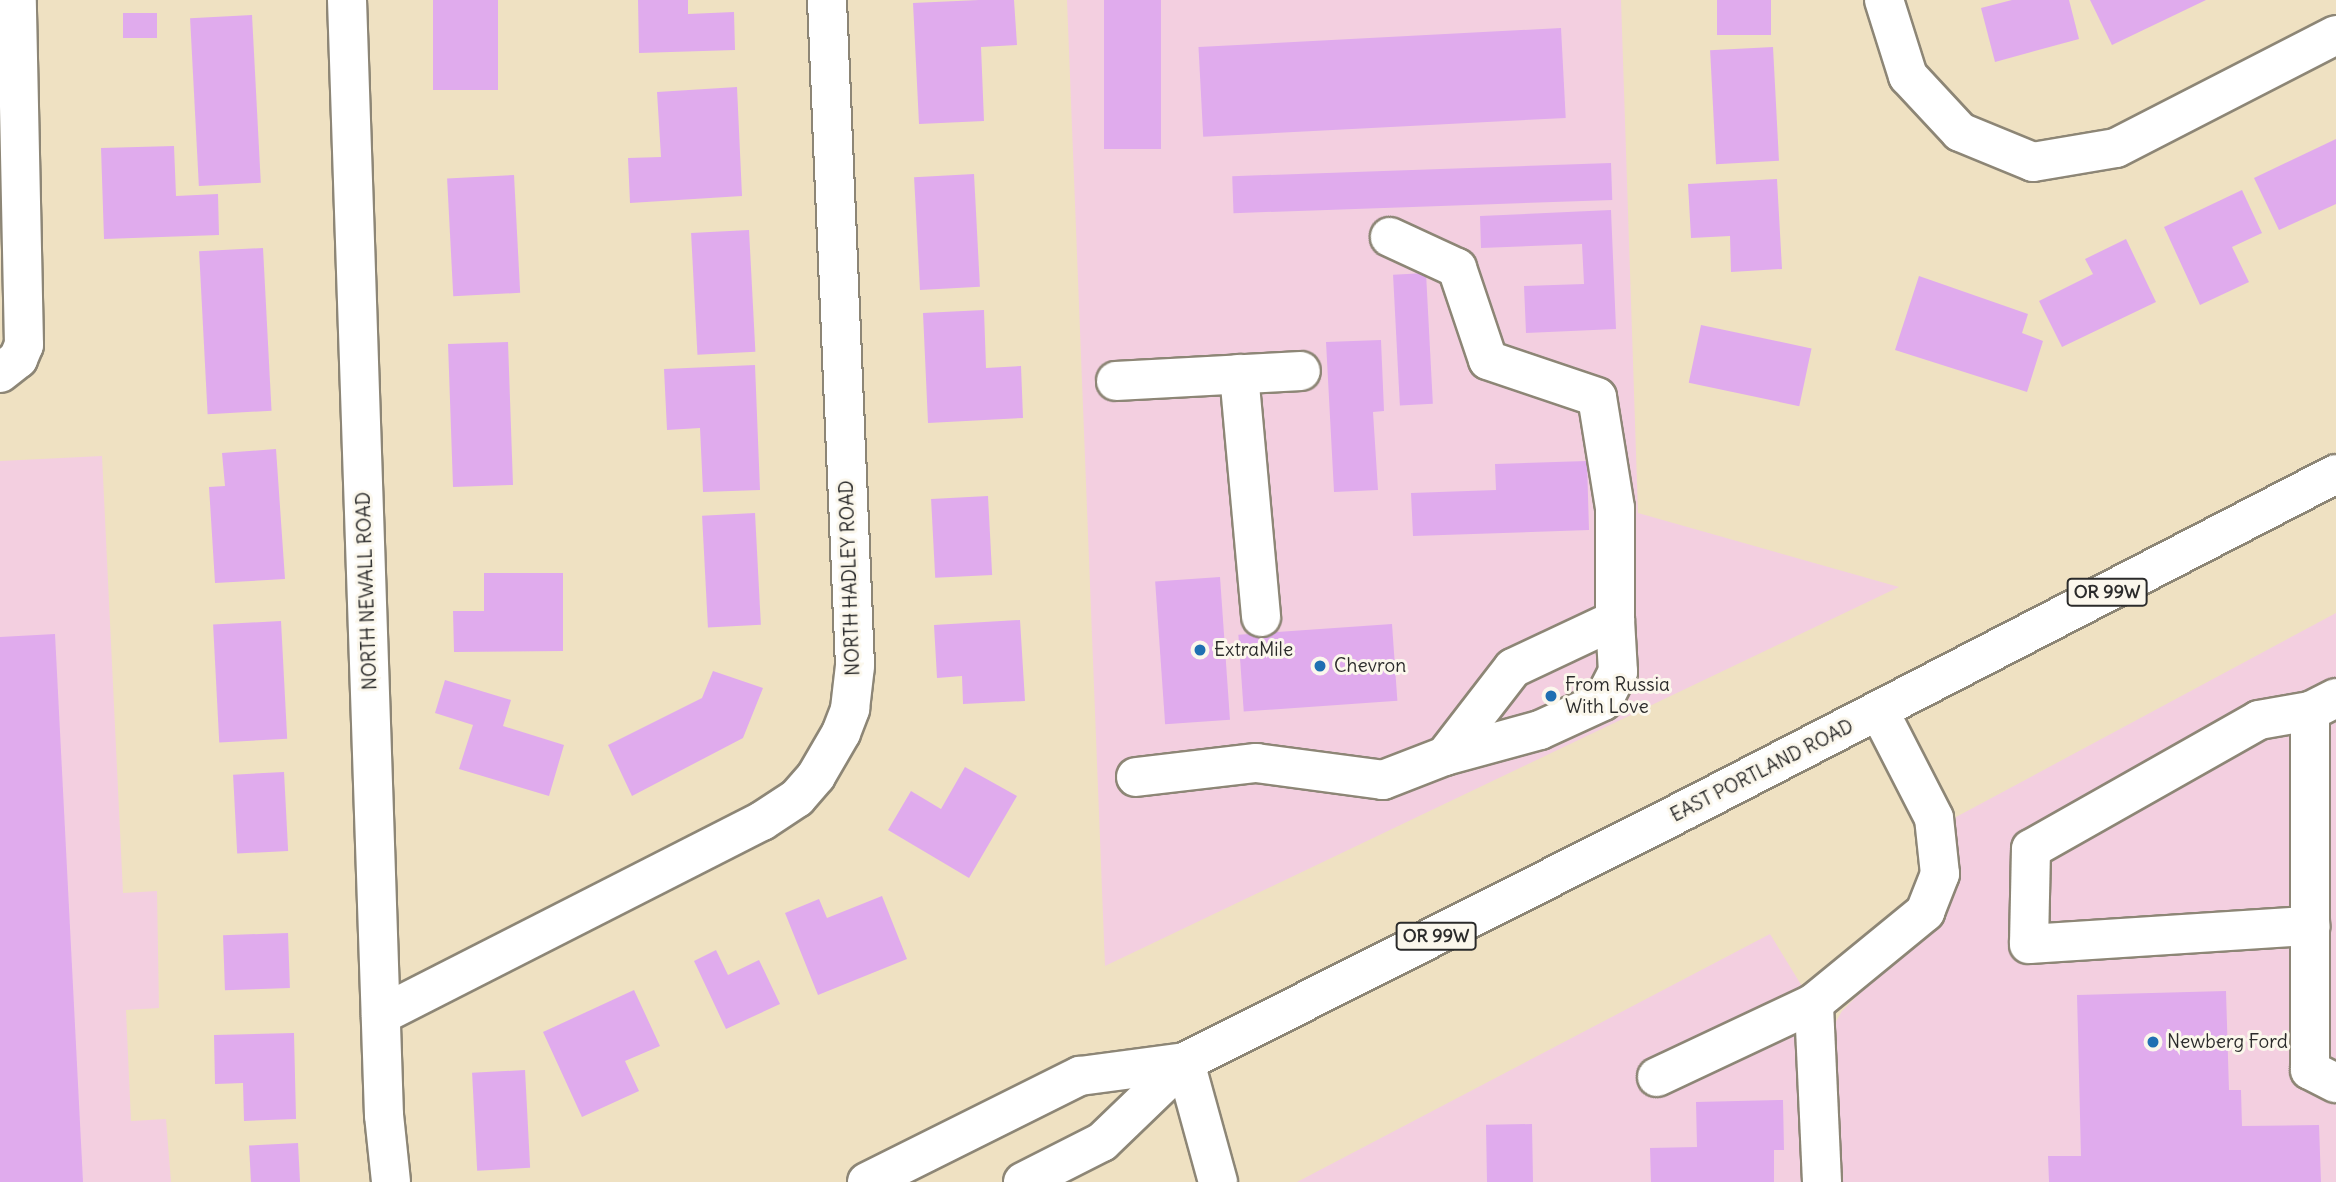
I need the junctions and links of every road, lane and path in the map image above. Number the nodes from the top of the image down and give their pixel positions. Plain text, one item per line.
1 (17, 0) edge
2 (347, 0) edge
3 (827, 0) edge
4 (1884, 0) edge
5 (2336, 35) edge
6 (1390, 237) dead end
7 (1301, 371) dead end
8 (0, 373) edge
9 (1239, 374) junction
10 (1116, 381) dead end
11 (2336, 474) edge
12 (1261, 618) dead end
13 (1615, 620) junction
14 (2323, 705) edge
15 (1879, 711) junction
16 (1445, 756) junction
17 (1136, 778) dead end
18 (2310, 926) junction
19 (1814, 1003) junction
20 (381, 1016) junction
21 (1185, 1062) junction
22 (1657, 1077) dead end
23 (2336, 1083) edge
24 (391, 1182) edge
25 (867, 1182) edge
26 (1023, 1182) edge
27 (1218, 1182) edge
28 (1822, 1182) edge

1 - 8 main road
2 - 20 main road, NORTH NEWALL ROAD
3 - 20 main road, NORTH HADLEY ROAD
4 - 5 main road
6 - 13 main road
7 - 9 main road
9 - 10 main road
9 - 12 main road
11 - 15 main road, EAST PORTLAND ROAD / OR 99W
13 - 16 main road
13 - 16 main road
14 - 18 main road
14 - 18 main road
15 - 19 main road
15 - 21 main road, EAST PORTLAND ROAD / OR 99W
16 - 17 main road
18 - 23 main road
19 - 22 main road
19 - 28 main road
20 - 24 main road, NORTH NEWALL ROAD
21 - 25 main road, EAST PORTLAND ROAD / OR 99W
21 - 26 main road, EAST PORTLAND ROAD / OR 99W
21 - 27 main road

